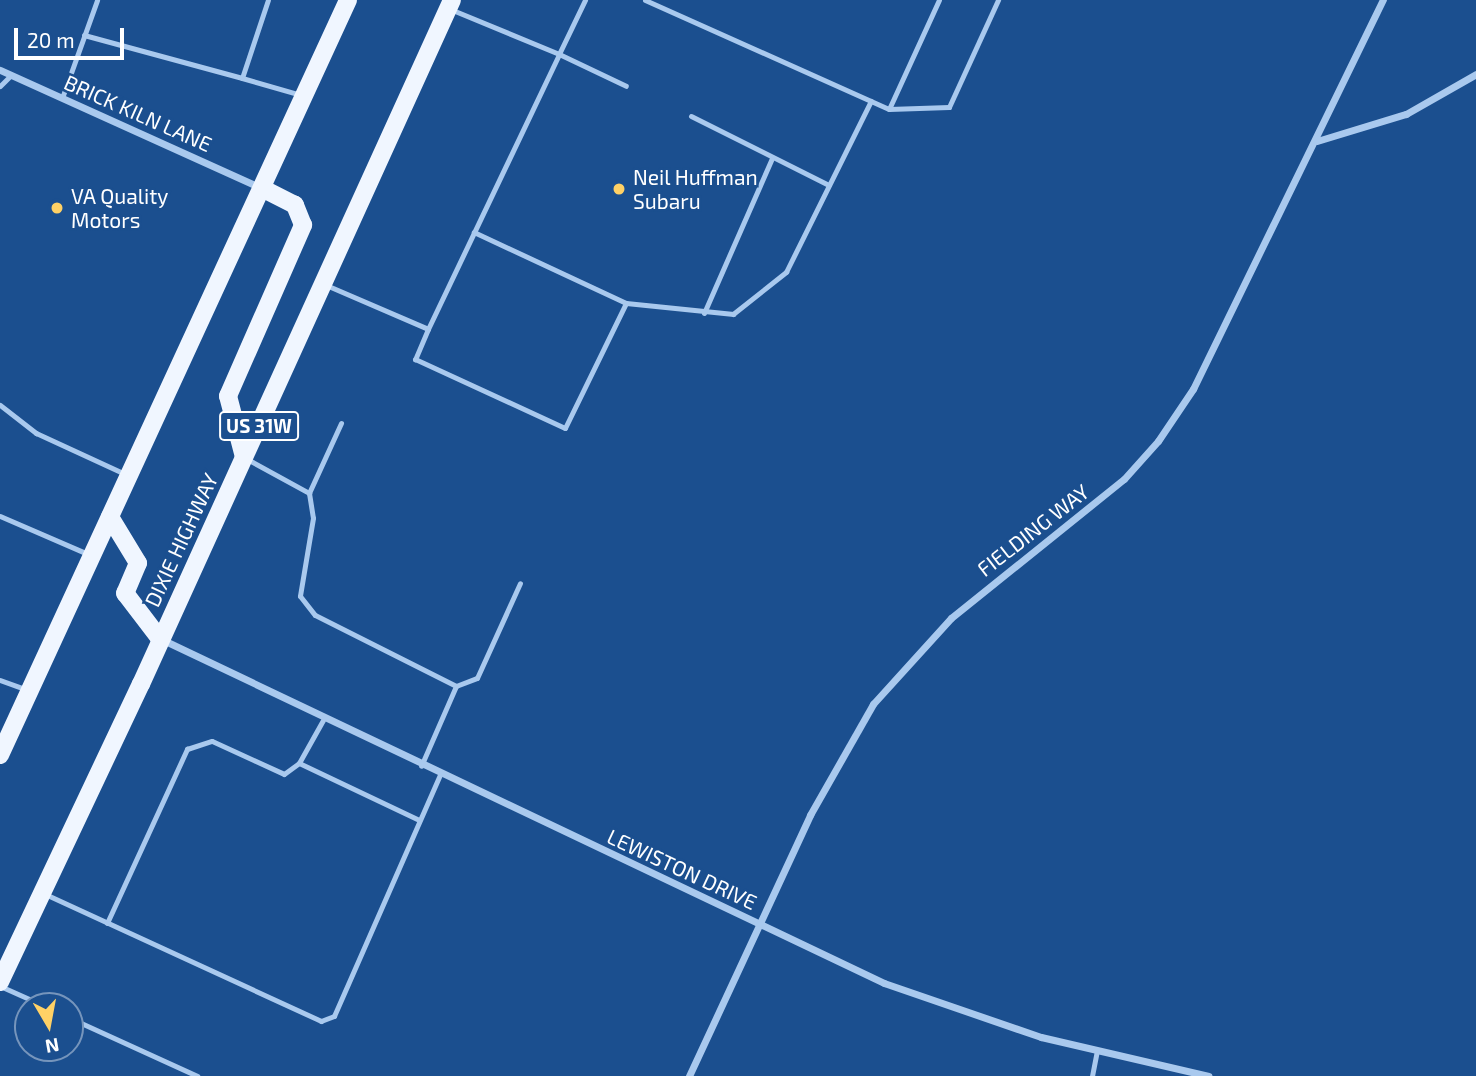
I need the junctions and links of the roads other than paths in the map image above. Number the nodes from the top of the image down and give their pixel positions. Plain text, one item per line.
1 (97, 0) edge
2 (268, 0) edge
3 (348, 0) edge
4 (585, 0) edge
5 (645, 0) edge
6 (939, 0) edge
7 (998, 0) edge
8 (1382, 0) edge
9 (450, 4) edge
10 (84, 35) junction
11 (559, 54) junction
12 (0, 70) edge
13 (1476, 74) edge
14 (11, 75) junction
15 (242, 78) junction
16 (0, 86) edge
17 (626, 86) dead end
18 (304, 96) junction
19 (62, 98) junction
20 (871, 101) junction
21 (890, 109) junction
22 (691, 116) dead end
23 (1317, 141) junction
24 (772, 158) junction
25 (829, 186) junction
26 (262, 188) junction
27 (474, 232) junction
28 (323, 284) junction
29 (626, 303) junction
30 (704, 313) junction
31 (428, 329) junction
32 (0, 405) edge
33 (341, 423) dead end
34 (244, 457) junction
35 (129, 476) junction
36 (309, 493) junction
37 (0, 516) edge
38 (110, 517) junction
39 (90, 555) junction
40 (520, 583) dead end
41 (160, 639) junction
42 (0, 680) edge
43 (456, 686) junction
44 (30, 691) junction
45 (323, 720) junction
46 (0, 755) edge
47 (299, 762) junction
48 (421, 766) junction
49 (440, 775) junction
50 (419, 820) junction
51 (43, 893) junction
52 (107, 923) junction
53 (761, 925) junction
54 (0, 984) edge
55 (16, 992) edge
56 (84, 1024) edge
57 (1097, 1050) junction
58 (197, 1076) edge
59 (689, 1076) edge
60 (1092, 1076) edge
61 (1209, 1076) edge

1 - 10 lane
2 - 15 lane
3 - 18 main road
4 - 11 lane
5 - 20 lane
6 - 21 lane
7 - 21 lane
8 - 23 street, FIELDING WAY
9 - 11 lane
9 - 28 main road, DIXIE HIGHWAY / US 31W
10 - 15 lane
10 - 19 lane
11 - 17 lane
11 - 27 lane
12 - 14 street, BRICK KILN LANE
13 - 23 street
14 - 16 lane
14 - 19 street, BRICK KILN LANE
15 - 18 lane
18 - 26 main road
19 - 26 street, BRICK KILN LANE
20 - 21 lane
20 - 25 lane
22 - 24 lane
23 - 53 street, FIELDING WAY
24 - 25 lane
24 - 30 lane
25 - 30 lane
26 - 34 main road
26 - 35 main road
27 - 29 lane
27 - 31 lane
28 - 31 lane
28 - 34 main road, DIXIE HIGHWAY / US 31W
29 - 30 lane
29 - 31 lane
32 - 35 lane
33 - 36 lane
34 - 36 lane
34 - 41 main road, DIXIE HIGHWAY / US 31W
35 - 38 main road
36 - 43 lane
37 - 39 lane
38 - 39 main road
38 - 41 main road
39 - 44 main road
40 - 43 lane
41 - 45 street, LEWISTON DRIVE
41 - 51 main road, DIXIE HIGHWAY / US 31W
42 - 44 lane
43 - 48 lane
44 - 46 main road
45 - 47 lane
45 - 48 street, LEWISTON DRIVE
47 - 50 lane
47 - 52 lane
48 - 49 street, LEWISTON DRIVE
49 - 50 lane
49 - 53 street, LEWISTON DRIVE
50 - 52 lane
51 - 52 lane
51 - 54 main road, DIXIE HIGHWAY / US 31W
53 - 57 street, LEWISTON DRIVE
53 - 59 street, FIELDING WAY
54 - 55 lane
56 - 58 lane
57 - 60 lane
57 - 61 street, LEWISTON DRIVE

